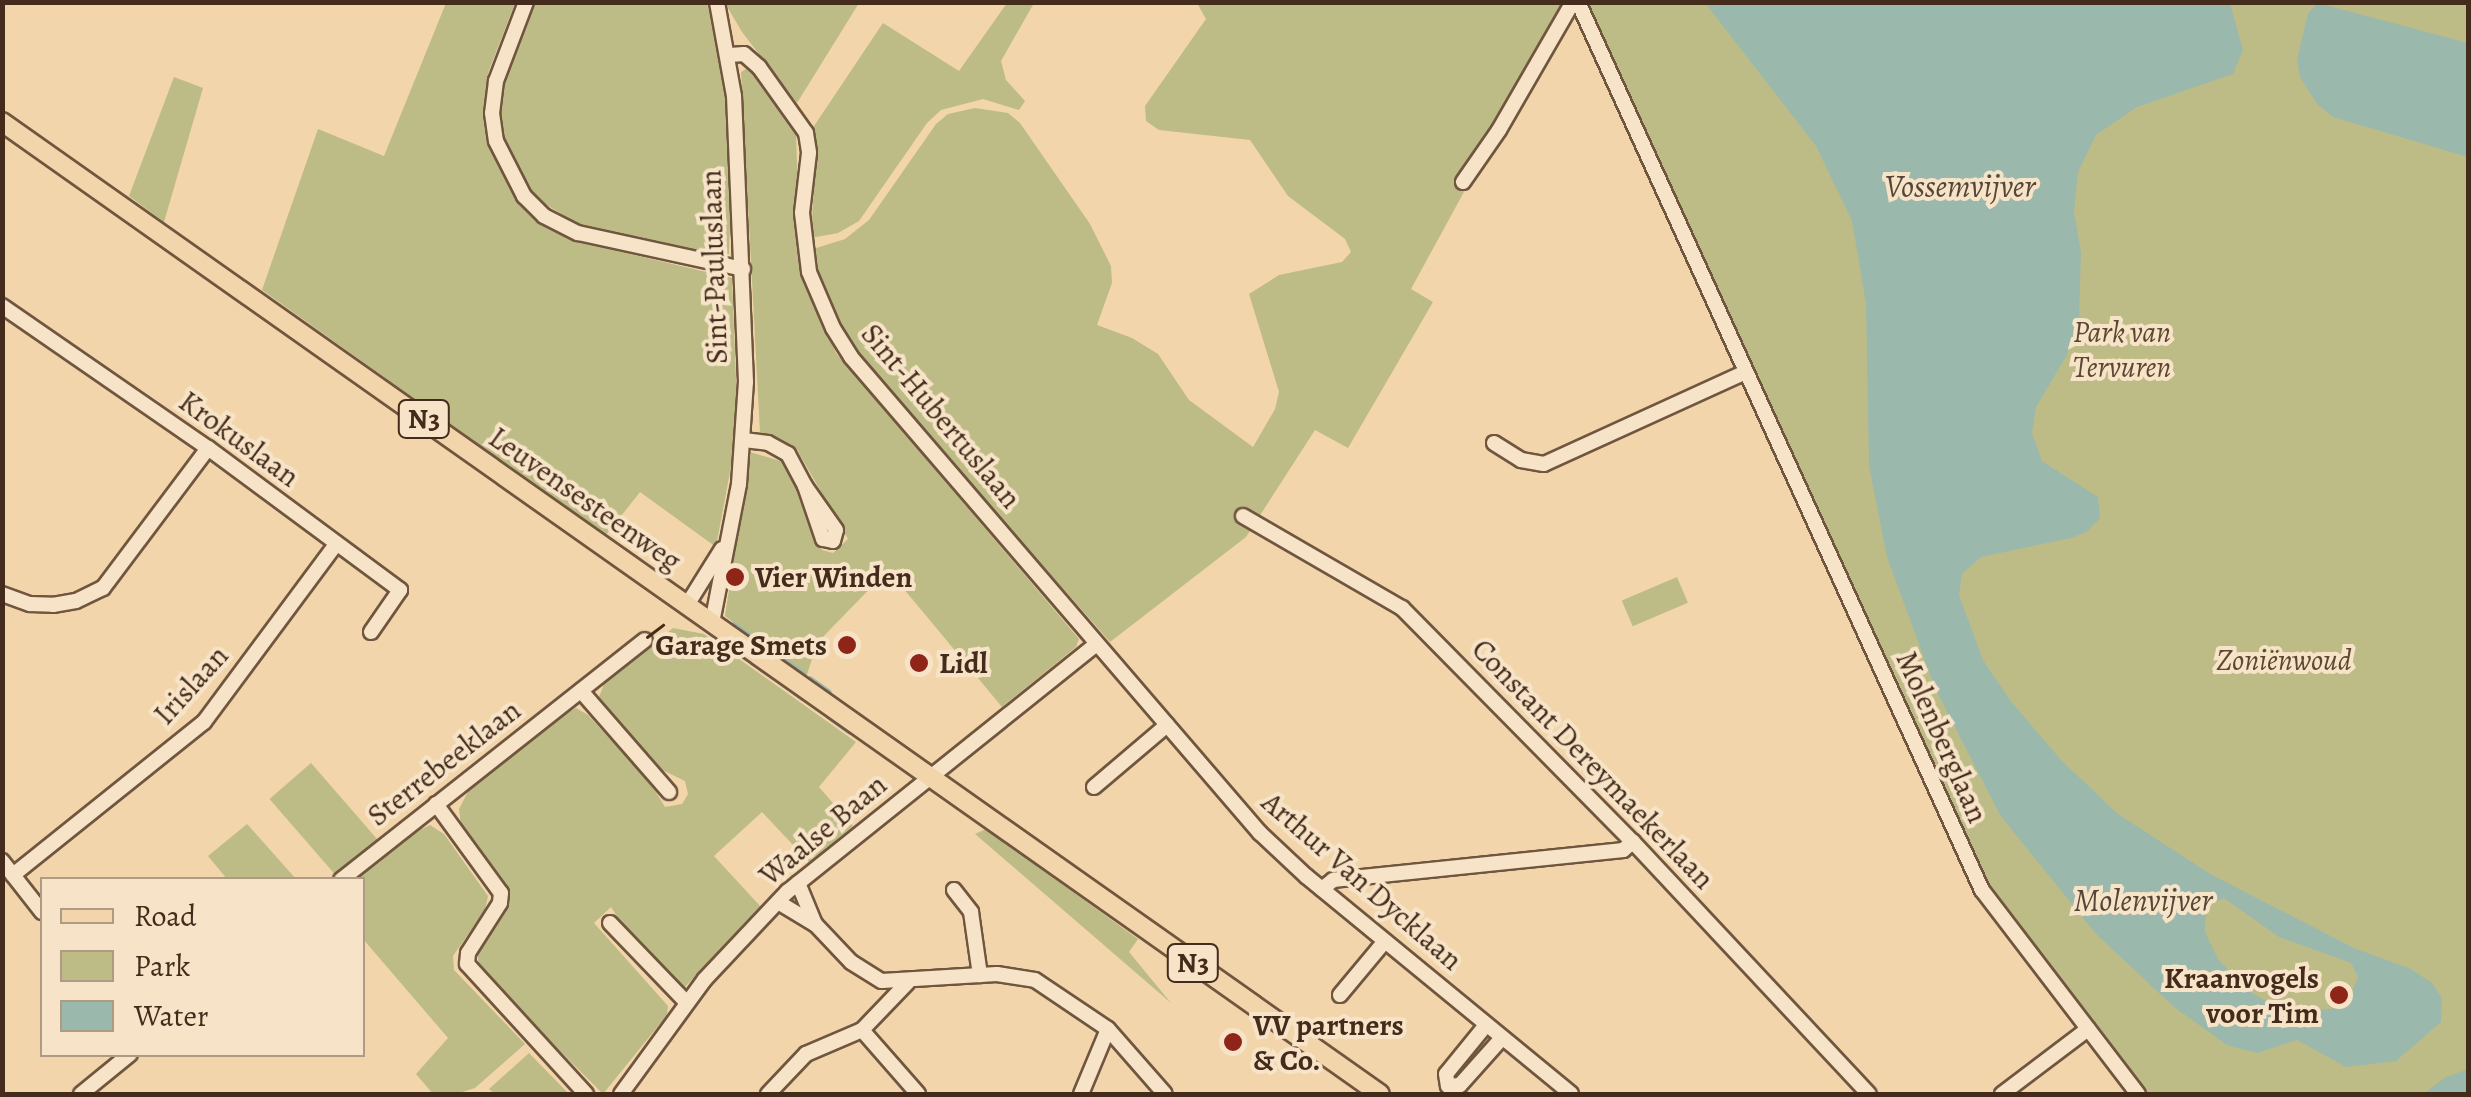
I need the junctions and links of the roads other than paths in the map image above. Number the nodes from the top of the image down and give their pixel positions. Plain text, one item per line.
1 (526, 2) edge
2 (717, 2) edge
3 (1576, 2) edge
4 (730, 56) junction
5 (2, 122) edge
6 (1463, 182) dead end
7 (743, 269) junction
8 (2, 306) edge
9 (1746, 372) junction
10 (744, 440) junction
11 (1494, 443) dead end
12 (208, 448) junction
13 (805, 486) dead end
14 (1243, 516) dead end
15 (731, 530) junction
16 (336, 544) junction
17 (2, 594) edge
18 (687, 605) junction
19 (712, 623) junction
20 (371, 632) dead end
21 (645, 640) dead end
22 (1097, 644) junction
23 (581, 691) junction
24 (1167, 725) junction
25 (932, 776) junction
26 (1094, 788) dead end
27 (669, 792) dead end
28 (436, 804) junction
29 (1633, 842) junction
30 (2, 861) edge
31 (13, 874) junction
32 (345, 877) edge
33 (798, 883) junction
34 (954, 890) dead end
35 (1322, 890) junction
36 (778, 902) junction
37 (40, 909) edge
38 (610, 923) dead end
39 (816, 924) junction
40 (1384, 941) junction
41 (980, 974) junction
42 (882, 981) junction
43 (908, 982) junction
44 (1340, 995) dead end
45 (686, 1002) junction
46 (884, 1003) junction
47 (1486, 1025) junction
48 (1108, 1029) junction
49 (2088, 1029) junction
50 (862, 1030) junction
51 (1502, 1038) junction
52 (126, 1057) edge
53 (80, 1094) edge
54 (586, 1094) edge
55 (621, 1094) edge
56 (768, 1094) edge
57 (918, 1094) edge
58 (1080, 1094) edge
59 (1165, 1094) edge
60 (1380, 1094) edge
61 (1571, 1094) edge
62 (1869, 1094) edge
63 (2002, 1094) edge
64 (2138, 1094) edge

1 - 7 street
2 - 4 street, Sint-Pauluslaan
3 - 6 street
3 - 9 street, Molenberglaan
4 - 7 street, Sint-Pauluslaan
4 - 22 street, Sint-Hubertuslaan
5 - 18 main road, Leuvensesteenweg / N3
7 - 10 street, Sint-Pauluslaan
8 - 12 street, Krokuslaan
9 - 11 street
9 - 49 street, Molenberglaan
10 - 13 street
10 - 15 street, Sint-Pauluslaan
12 - 16 street, Krokuslaan
12 - 17 street
14 - 29 street, Constant Dereymaekerlaan
15 - 18 street, Sint-Pauluslaan
15 - 19 street, Sint-Pauluslaan
16 - 20 street, Krokuslaan
16 - 31 street, Irislaan
18 - 19 main road, Leuvensesteenweg / N3
19 - 25 main road, Leuvensesteenweg / N3
21 - 23 street, Sterrebeeklaan
22 - 24 street, Arthur Van Dycklaan
22 - 25 street, Waalse Baan
23 - 27 street
23 - 28 street, Sterrebeeklaan
24 - 26 street
24 - 35 street, Arthur Van Dycklaan
25 - 33 street, Waalse Baan
25 - 60 main road, Leuvensesteenweg / N3
28 - 32 street, Sterrebeeklaan
28 - 54 street
29 - 35 street
29 - 62 street, Constant Dereymaekerlaan
30 - 31 street
31 - 37 street
33 - 36 street, Waalse Baan
33 - 39 street
34 - 41 street
35 - 40 street, Arthur Van Dycklaan
36 - 39 street
36 - 45 street, Waalse Baan
38 - 45 street
39 - 42 street
40 - 44 street
40 - 47 street, Arthur Van Dycklaan
41 - 43 street
41 - 48 street
42 - 43 street
42 - 46 street
43 - 46 street
45 - 55 street, Waalse Baan
46 - 50 street
47 - 51 street, Arthur Van Dycklaan
47 - 51 street
48 - 58 street
48 - 59 street
49 - 63 street
49 - 64 street, Molenberglaan
50 - 56 street
50 - 57 street
51 - 61 street, Arthur Van Dycklaan
52 - 53 street

